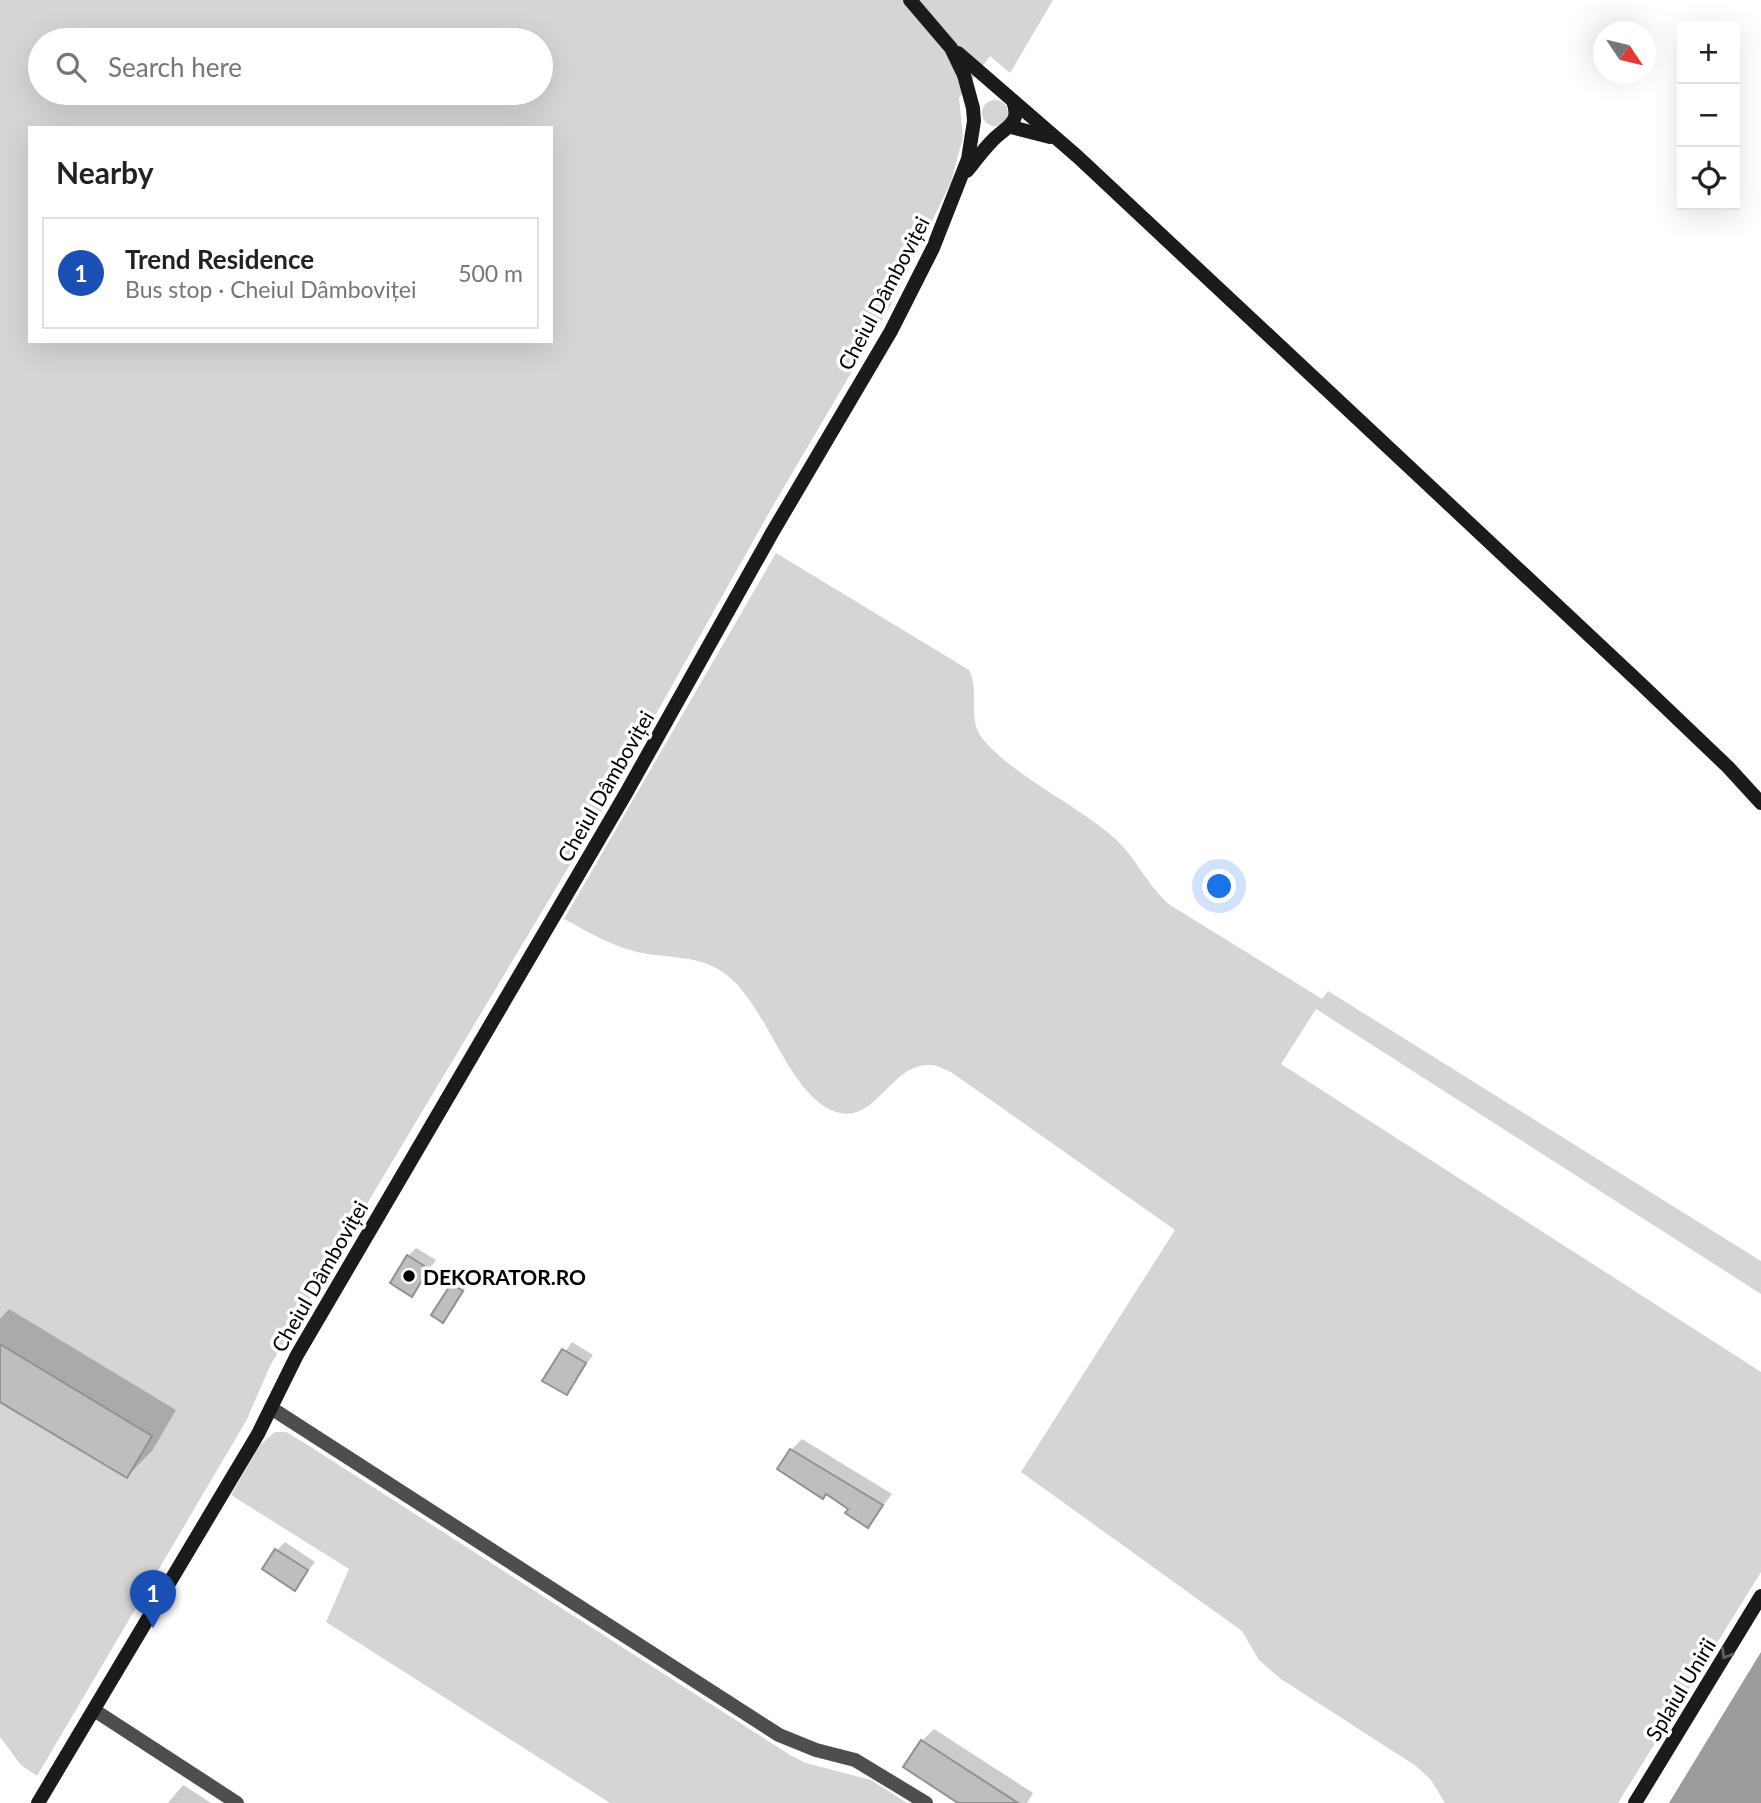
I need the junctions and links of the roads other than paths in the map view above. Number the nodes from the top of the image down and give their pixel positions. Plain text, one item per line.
1 (910, 0) edge
2 (951, 48) junction
3 (1008, 97) junction
4 (974, 115) junction
5 (1005, 131) junction
6 (1064, 145) junction
7 (962, 178) junction
8 (1761, 803) edge
9 (271, 1408) junction
10 (1761, 1596) edge
11 (94, 1710) junction
12 (38, 1803) edge
13 (237, 1803) edge
14 (926, 1803) edge
15 (1635, 1803) edge

1 - 2 street
2 - 3 street
2 - 4 street
3 - 4 street
3 - 5 street
3 - 6 street
4 - 5 street
4 - 7 street
5 - 6 street
5 - 7 street
6 - 8 street
7 - 9 street, Cheiul Dâmboviței
9 - 11 street, Cheiul Dâmboviței
9 - 14 street
10 -> 15 street, Splaiul Unirii
11 - 12 street, Cheiul Dâmboviței
11 - 13 street

